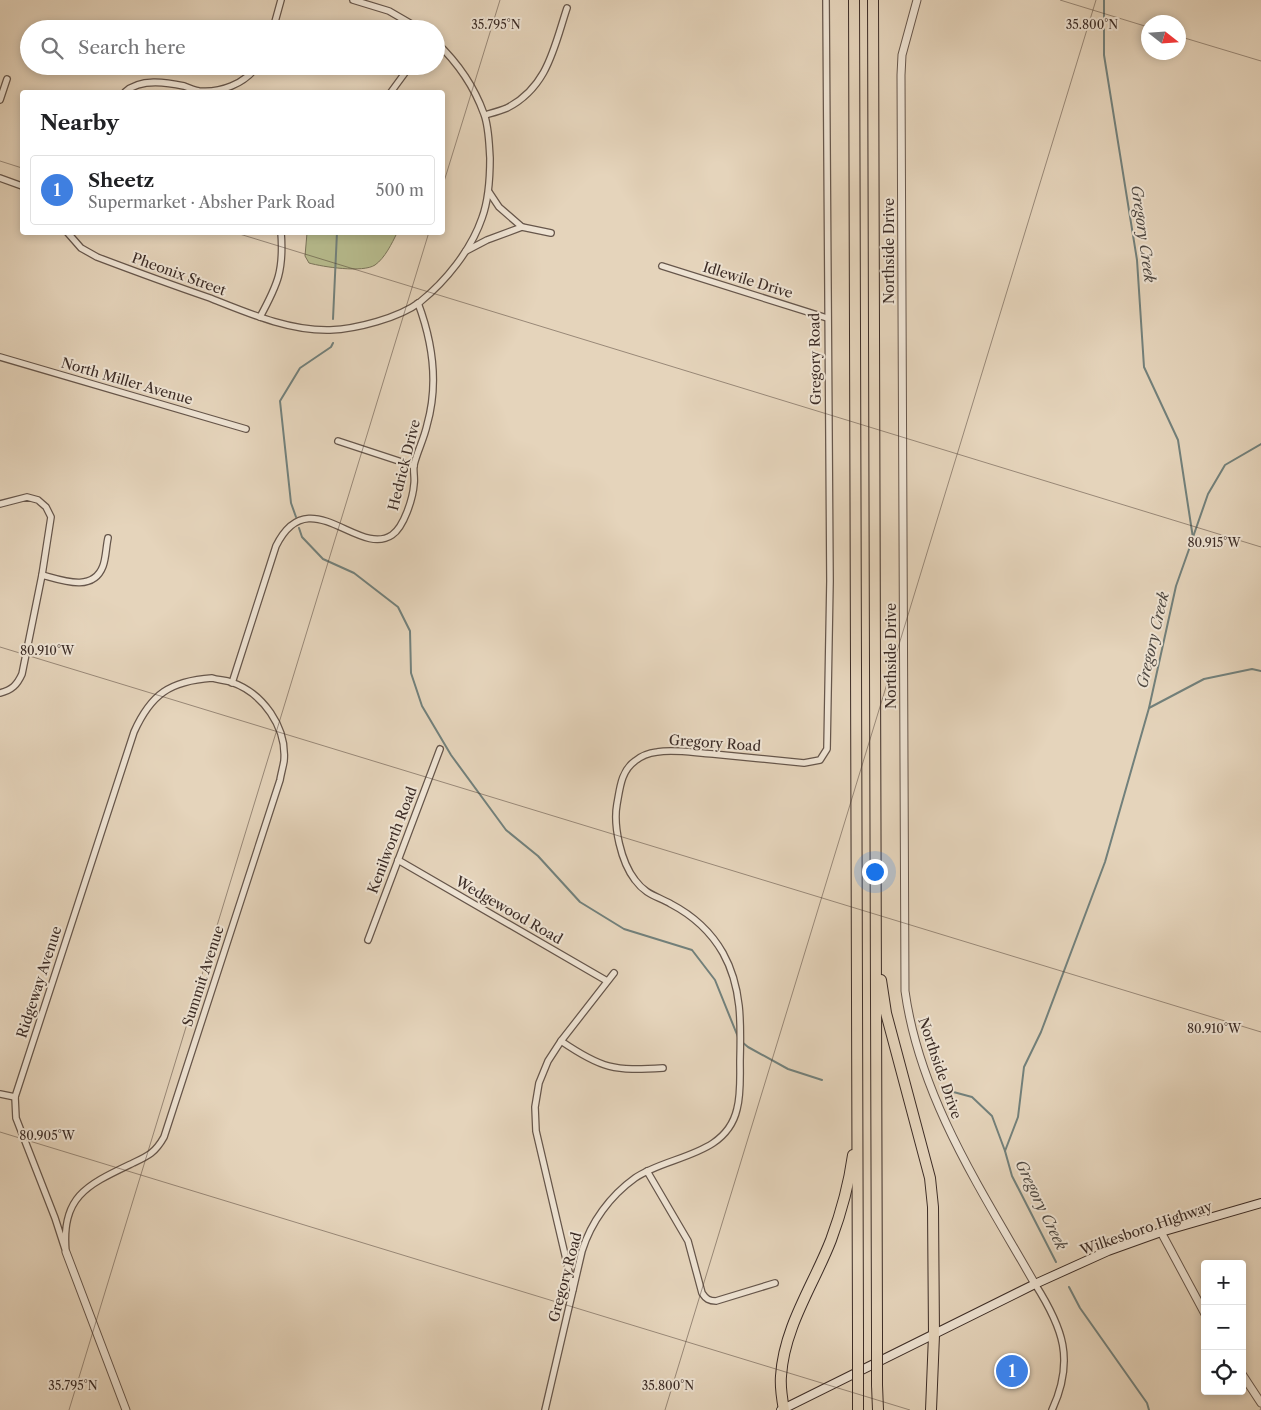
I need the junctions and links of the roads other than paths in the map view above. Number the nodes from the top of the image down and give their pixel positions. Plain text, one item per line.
1 (281, 0) edge
2 (354, 0) edge
3 (826, 0) edge
4 (854, 0) edge
5 (873, 0) edge
6 (916, 0) edge
7 (567, 8) dead end
8 (275, 20) edge
9 (404, 20) edge
10 (445, 50) edge
11 (247, 75) edge
12 (403, 75) edge
13 (7, 79) dead end
14 (128, 90) edge
15 (197, 90) edge
16 (215, 90) edge
17 (392, 90) edge
18 (0, 100) edge
19 (485, 115) junction
20 (0, 178) edge
21 (20, 185) edge
22 (489, 192) junction
23 (522, 227) junction
24 (551, 233) dead end
25 (70, 235) edge
26 (281, 235) edge
27 (466, 251) junction
28 (662, 266) dead end
29 (418, 303) junction
30 (260, 317) junction
31 (827, 318) junction
32 (0, 357) edge
33 (246, 429) dead end
34 (338, 441) dead end
35 (414, 466) junction
36 (0, 504) edge
37 (108, 538) dead end
38 (42, 575) junction
39 (232, 682) junction
40 (0, 693) edge
41 (440, 749) dead end
42 (398, 860) junction
43 (875, 899) junction
44 (368, 940) dead end
45 (614, 972) dead end
46 (607, 981) junction
47 (561, 1041) junction
48 (663, 1068) dead end
49 (0, 1094) edge
50 (15, 1097) junction
51 (858, 1114) junction
52 (647, 1171) junction
53 (1261, 1204) edge
54 (1161, 1232) junction
55 (66, 1252) junction
56 (774, 1283) dead end
57 (1035, 1284) junction
58 (574, 1291) junction
59 (1201, 1307) edge
60 (934, 1335) junction
61 (1246, 1380) edge
62 (1261, 1403) edge
63 (126, 1410) edge
64 (545, 1410) edge
65 (783, 1410) edge
66 (858, 1410) edge
67 (878, 1410) edge
68 (931, 1410) edge
69 (1052, 1410) edge

1 - 8 street
2 - 9 street
3 - 31 street, Gregory Road
4 - 51 highway
5 - 43 highway
6 - 57 street, Northside Drive
7 - 19 street
10 - 19 street
11 - 16 street
12 - 17 street
13 - 18 street
14 - 15 street
19 - 22 street
20 - 21 street
22 - 23 street
22 - 27 street
23 - 24 street
23 - 27 street
25 - 30 street, Pheonix Street
26 - 30 street
27 - 29 street, Pheonix Street
28 - 31 street, Idlewile Drive
29 - 30 street, Pheonix Street
29 - 35 street, Hedrick Drive
31 - 52 street, Gregory Road
32 - 33 street, North Miller Avenue
34 - 35 street
35 - 39 street, Hedrick Drive
36 - 38 street
37 - 38 street
38 - 40 street
39 - 50 street, Ridgeway Avenue
39 - 55 street, Summit Avenue
41 - 42 street, Kenilworth Road
42 - 44 street, Kenilworth Road
42 - 46 street, Wedgewood Road
43 - 60 highway
43 - 67 highway, bridge
45 - 46 street
46 - 47 street
47 - 48 street
47 - 58 street
49 - 50 street
50 - 55 street, Ridgeway Avenue
51 - 65 highway
51 - 66 highway, bridge
52 - 56 street
52 - 58 street, Gregory Road
53 - 54 main road, Wilkesboro Highway
54 - 57 main road, Wilkesboro Highway
54 - 59 street
55 - 63 street, Ridgeway Avenue
57 - 60 main road, Wilkesboro Highway
57 - 69 street
58 - 64 street, Gregory Road
60 - 65 main road, Wilkesboro Highway
60 - 68 highway
61 - 62 street

